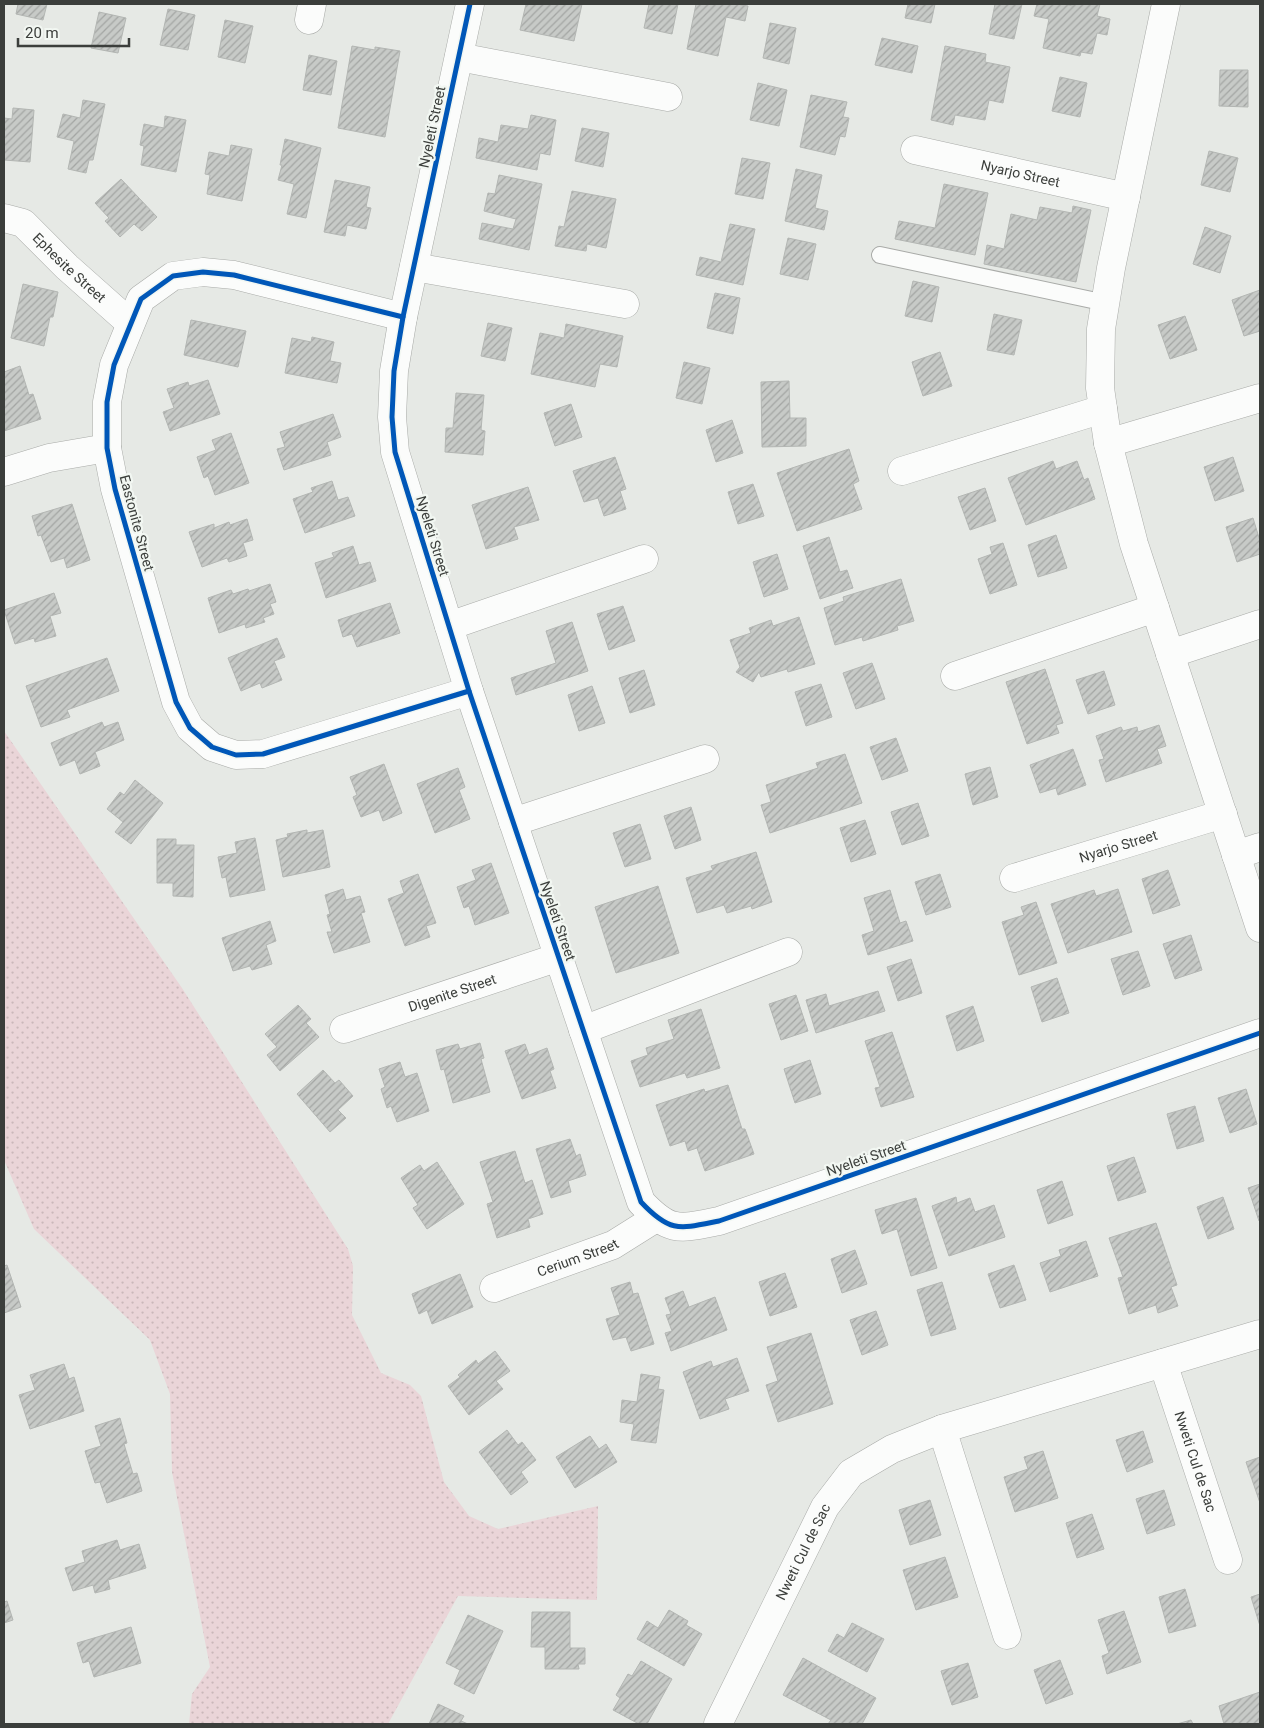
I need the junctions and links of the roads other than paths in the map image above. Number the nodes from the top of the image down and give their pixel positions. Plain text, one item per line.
1 (470, 4) edge
2 (1166, 4) edge
3 (459, 57) junction
4 (668, 97) dead end
5 (915, 150) dead end
6 (1126, 197) junction
7 (4, 218) edge
8 (880, 255) dead end
9 (414, 267) junction
10 (1106, 303) junction
11 (625, 304) dead end
12 (403, 317) junction
13 (130, 323) junction
14 (1260, 398) edge
15 (1103, 408) junction
16 (1108, 443) junction
17 (107, 448) junction
18 (902, 471) dead end
19 (4, 472) edge
20 (644, 559) dead end
21 (1156, 608) junction
22 (1260, 624) edge
23 (449, 626) junction
24 (1170, 654) junction
25 (955, 676) dead end
26 (469, 690) junction
27 (705, 759) dead end
28 (1223, 814) junction
29 (513, 822) junction
30 (1248, 851) edge
31 (1014, 878) dead end
32 (1260, 928) edge
33 (788, 952) dead end
34 (559, 957) junction
35 (344, 1029) dead end
36 (583, 1030) junction
37 (1260, 1033) edge
38 (656, 1218) junction
39 (494, 1288) dead end
40 (1260, 1334) edge
41 (1162, 1363) junction
42 (942, 1429) junction
43 (1228, 1560) dead end
44 (1007, 1635) dead end
45 (718, 1724) edge

1 - 3 street, Nyeleti Street
2 - 6 street
3 - 4 street
3 - 9 street, Nyeleti Street
5 - 6 street, Nyarjo Street
6 - 10 street
7 - 13 street, Ephesite Street
8 - 10 lane
9 - 11 street
9 - 12 street, Nyeleti Street
10 - 15 street
12 - 13 street, Eastonite Street
12 - 23 street, Nyeleti Street
13 - 17 street, Eastonite Street
14 - 16 street
15 - 16 street
15 - 18 street
16 - 21 street
17 - 19 street
17 - 26 street, Eastonite Street
20 - 23 street
21 - 24 street
21 - 25 street
22 - 24 street
23 - 26 street, Nyeleti Street
24 - 28 street
26 - 29 street, Nyeleti Street
27 - 29 street
28 - 30 street
28 - 31 street, Nyarjo Street
29 - 34 street, Nyeleti Street
30 - 32 street
33 - 36 street
34 - 35 street, Digenite Street
34 - 36 street, Nyeleti Street
36 - 38 street, Nyeleti Street
37 - 38 street, Nyeleti Street
38 - 39 street, Cerium Street
40 - 41 street, Nweti Cul de Sac
41 - 42 street, Nweti Cul de Sac
41 - 43 street, Nweti Cul de Sac
42 - 44 street
42 - 45 street, Nweti Cul de Sac

